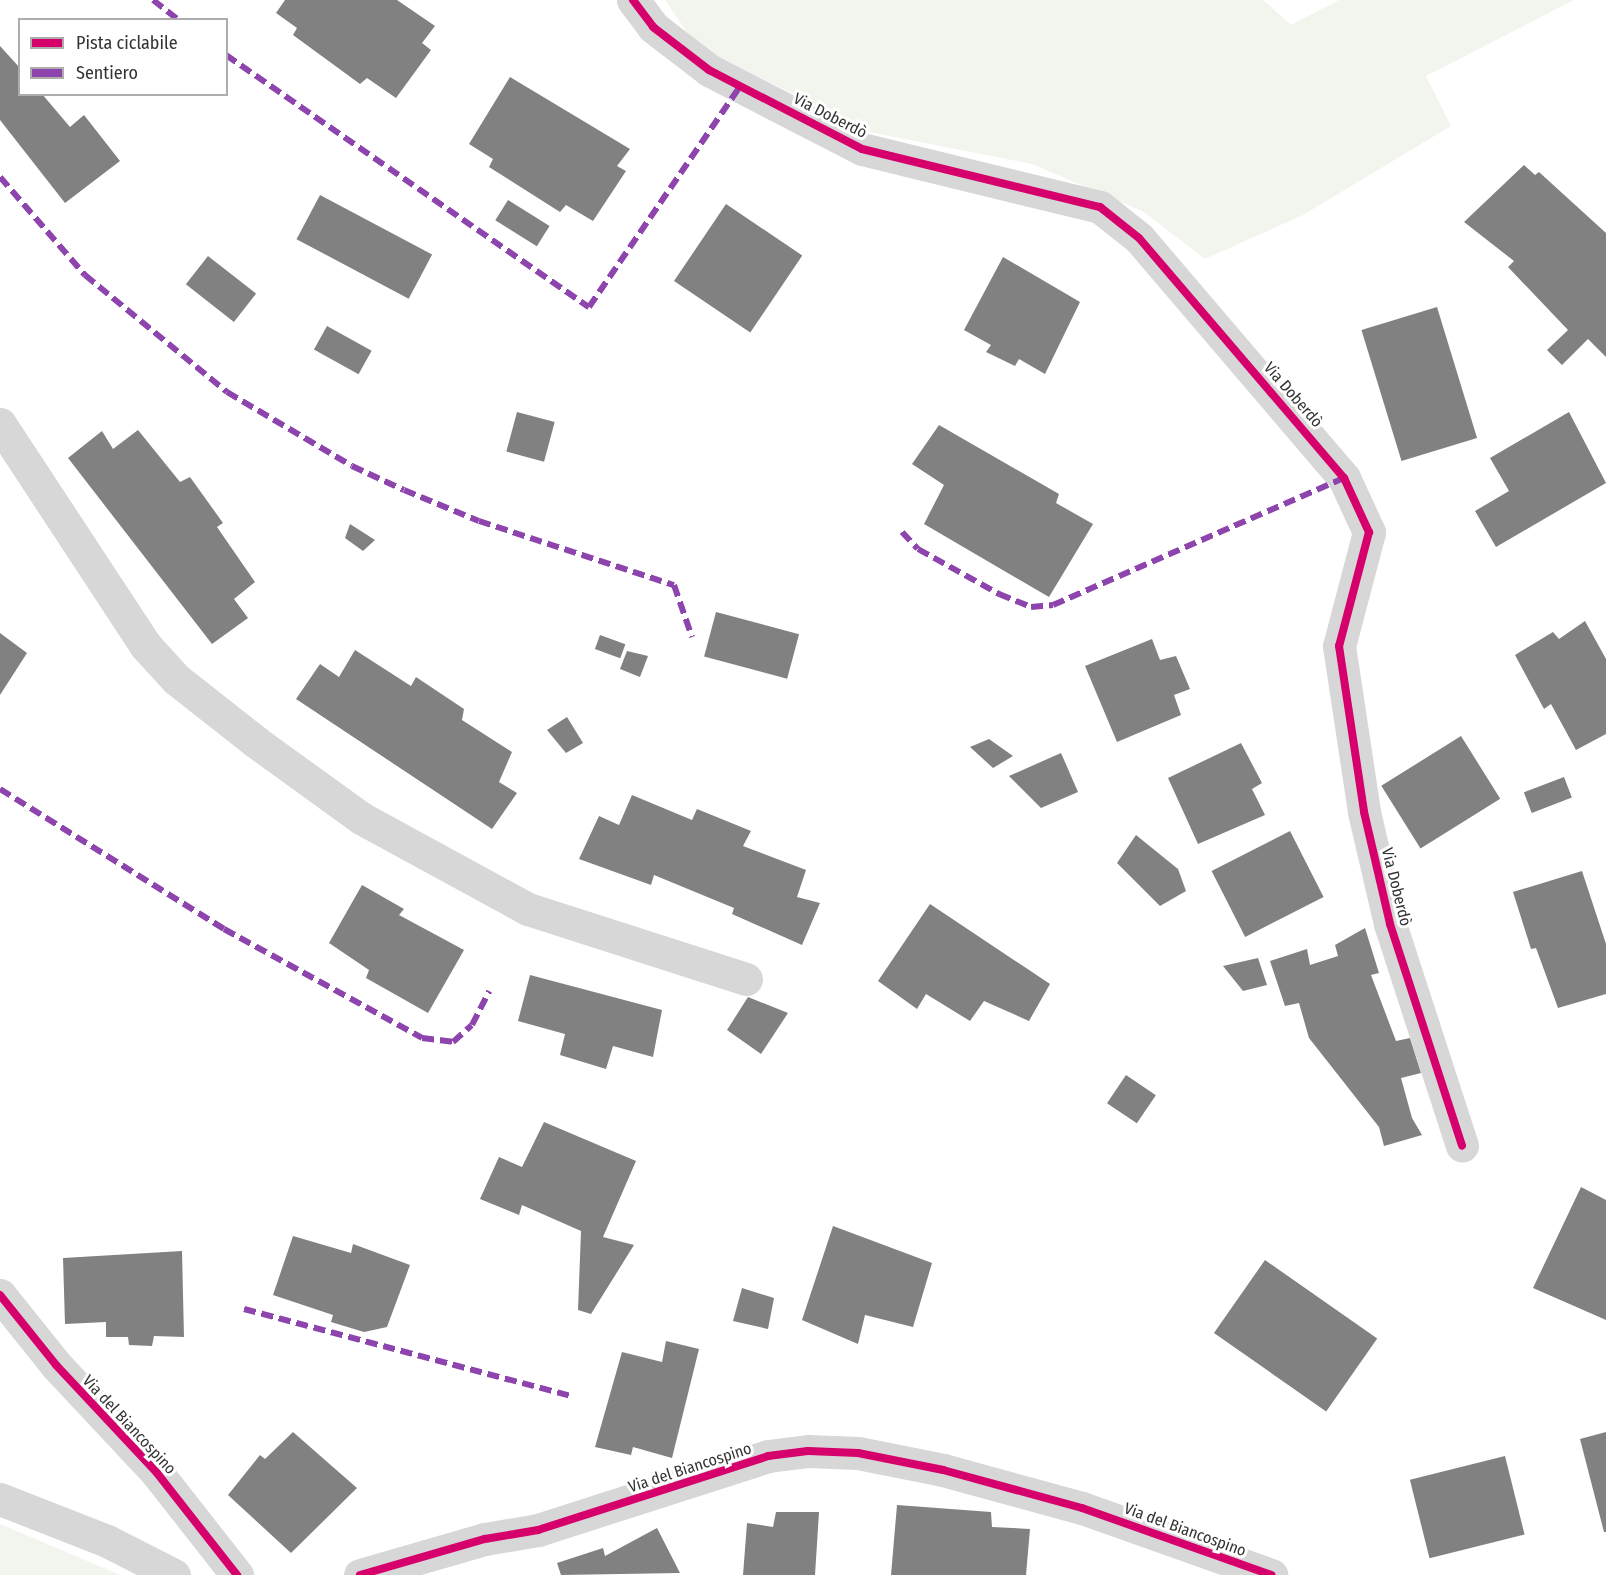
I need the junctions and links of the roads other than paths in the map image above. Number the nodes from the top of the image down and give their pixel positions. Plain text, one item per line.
1 (633, 0) edge
2 (0, 424) edge
3 (746, 979) dead end
4 (1462, 1146) dead end
5 (0, 1295) edge
6 (0, 1499) edge
7 (174, 1575) edge
8 (237, 1575) edge
9 (360, 1575) edge
10 (1271, 1575) edge

1 - 4 street, Via Doberdò
2 - 3 street
5 - 8 street, Via del Biancospino
6 - 7 street
9 - 10 street, Via del Biancospino

